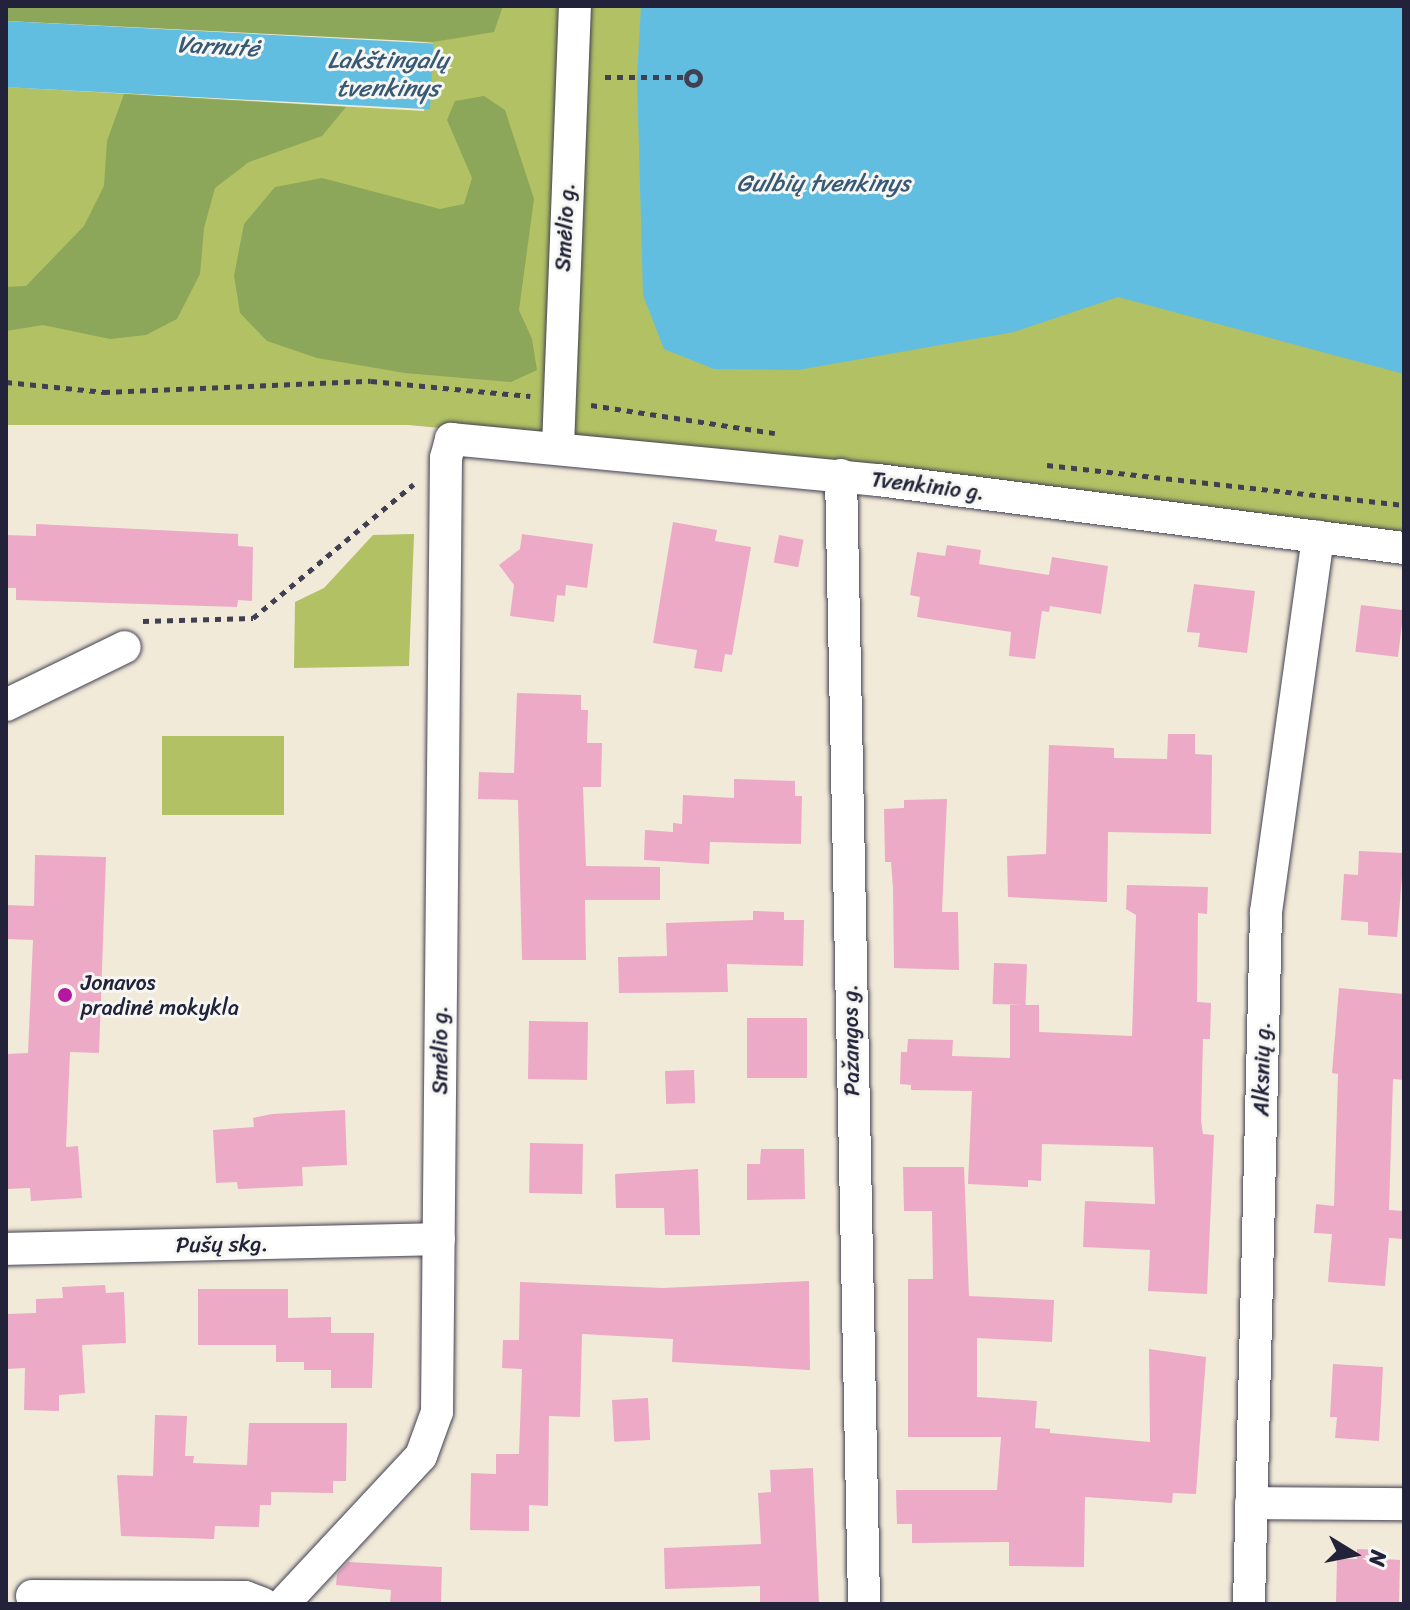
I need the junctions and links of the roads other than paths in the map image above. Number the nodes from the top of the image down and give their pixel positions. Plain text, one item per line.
1 (575, 6) edge
2 (558, 447) junction
3 (448, 448) joint
4 (841, 475) junction
5 (1318, 537) junction
6 (1404, 548) edge
7 (125, 647) road end
8 (6, 705) edge
9 (439, 1239) junction
10 (6, 1249) edge
11 (1251, 1503) junction
12 (1404, 1504) edge
13 (32, 1596) dead end
14 (263, 1604) edge
15 (283, 1604) edge
16 (864, 1604) edge
17 (1249, 1604) edge

1 - 2 street, Smėlio g.
2 - 3 street, Tvenkinio g.
2 - 4 street, Tvenkinio g.
3 - 9 street, Smėlio g.
4 - 5 street, Tvenkinio g.
4 - 16 street, Pažangos g.
5 - 6 street, Tvenkinio g.
5 - 11 street, Alksnių g.
7 - 8 street
9 - 10 street, Pušų skg.
9 - 15 street, Smėlio g.
11 - 12 street
11 - 17 street, Alksnių g.
13 - 14 street

